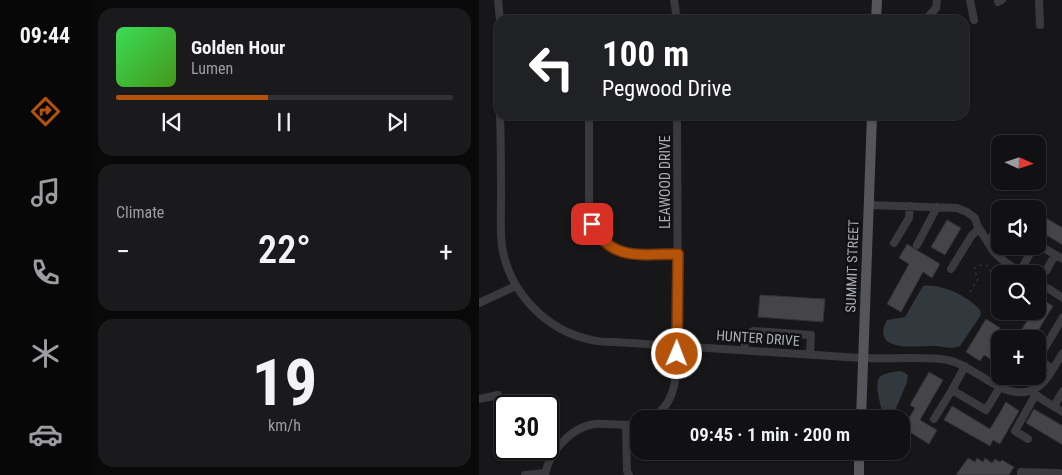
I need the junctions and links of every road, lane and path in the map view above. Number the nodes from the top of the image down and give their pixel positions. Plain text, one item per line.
1 (498, 0) edge
2 (674, 0) edge
3 (877, 0) edge
4 (937, 0) edge
5 (970, 0) edge
6 (1039, 0) edge
7 (500, 15) edge
8 (676, 15) edge
9 (876, 15) edge
10 (930, 15) edge
11 (974, 20) dead end
12 (1040, 25) dead end
13 (501, 120) edge
14 (589, 120) edge
15 (677, 120) edge
16 (872, 120) edge
17 (868, 205) junction
18 (910, 206) junction
19 (937, 207) junction
20 (979, 229) junction
21 (991, 238) edge
22 (894, 243) dead end
23 (988, 243) junction
24 (917, 245) dead end
25 (1046, 251) edge
26 (678, 254) junction
27 (1059, 257) edge
28 (1010, 265) edge
29 (951, 269) dead end
30 (1046, 270) dead end
31 (991, 276) edge
32 (516, 286) junction
33 (1062, 286) edge
34 (1046, 287) edge
35 (970, 292) dead end
36 (1060, 296) edge
37 (479, 303) edge
38 (1062, 317) edge
39 (678, 346) junction
40 (744, 349) junction
41 (810, 354) junction
42 (1062, 355) edge
43 (863, 358) junction
44 (965, 366) junction
45 (1053, 369) junction
46 (1000, 387) junction
47 (952, 390) junction
48 (1062, 391) edge
49 (1035, 392) junction
50 (494, 396) edge
51 (479, 399) edge
52 (1054, 406) junction
53 (662, 410) edge
54 (861, 410) edge
55 (1062, 412) edge
56 (934, 420) dead end
57 (630, 424) edge
58 (625, 425) junction
59 (1028, 439) dead end
60 (859, 460) edge
61 (545, 474) edge
62 (525, 475) edge
63 (629, 475) edge
64 (859, 475) edge
65 (1021, 475) edge
66 (1059, 475) edge

1 - 7 street
2 - 8 street
3 - 9 main road
4 - 10 street
5 - 11 street
6 - 12 street
13 - 32 street, HUNTER DRIVE
14 - 26 street
15 - 26 street, LEAWOOD DRIVE
16 - 17 main road, SUMMIT STREET
17 - 18 street
17 - 43 main road, SUMMIT STREET
18 - 19 street
18 - 22 street
19 - 20 street
19 - 24 street
20 - 23 street
20 - 29 street
21 - 23 street
23 - 28 street
25 - 27 street
26 - 39 street, LEAWOOD DRIVE
27 - 30 street
31 - 35 path
32 - 37 street
32 - 39 street, HUNTER DRIVE
33 - 36 street
34 - 36 street
38 - 45 street
39 - 40 street, HUNTER DRIVE
39 - 53 street, LEAWOOD DRIVE
40 - 41 street, HUNTER DRIVE
40 - 41 street
41 - 43 street, HUNTER DRIVE
42 - 45 street
43 - 44 street, HUNTER DRIVE
43 - 54 main road, SUMMIT STREET
44 - 46 street, HUNTER DRIVE
44 - 47 street
45 - 49 street
46 - 47 street
46 - 49 street
47 - 56 street
48 - 52 street
49 - 52 street
49 - 59 street
50 - 51 street
52 - 55 street
57 - 58 street
58 - 61 street
58 - 63 street
60 - 64 main road
61 - 62 street
65 - 66 street

